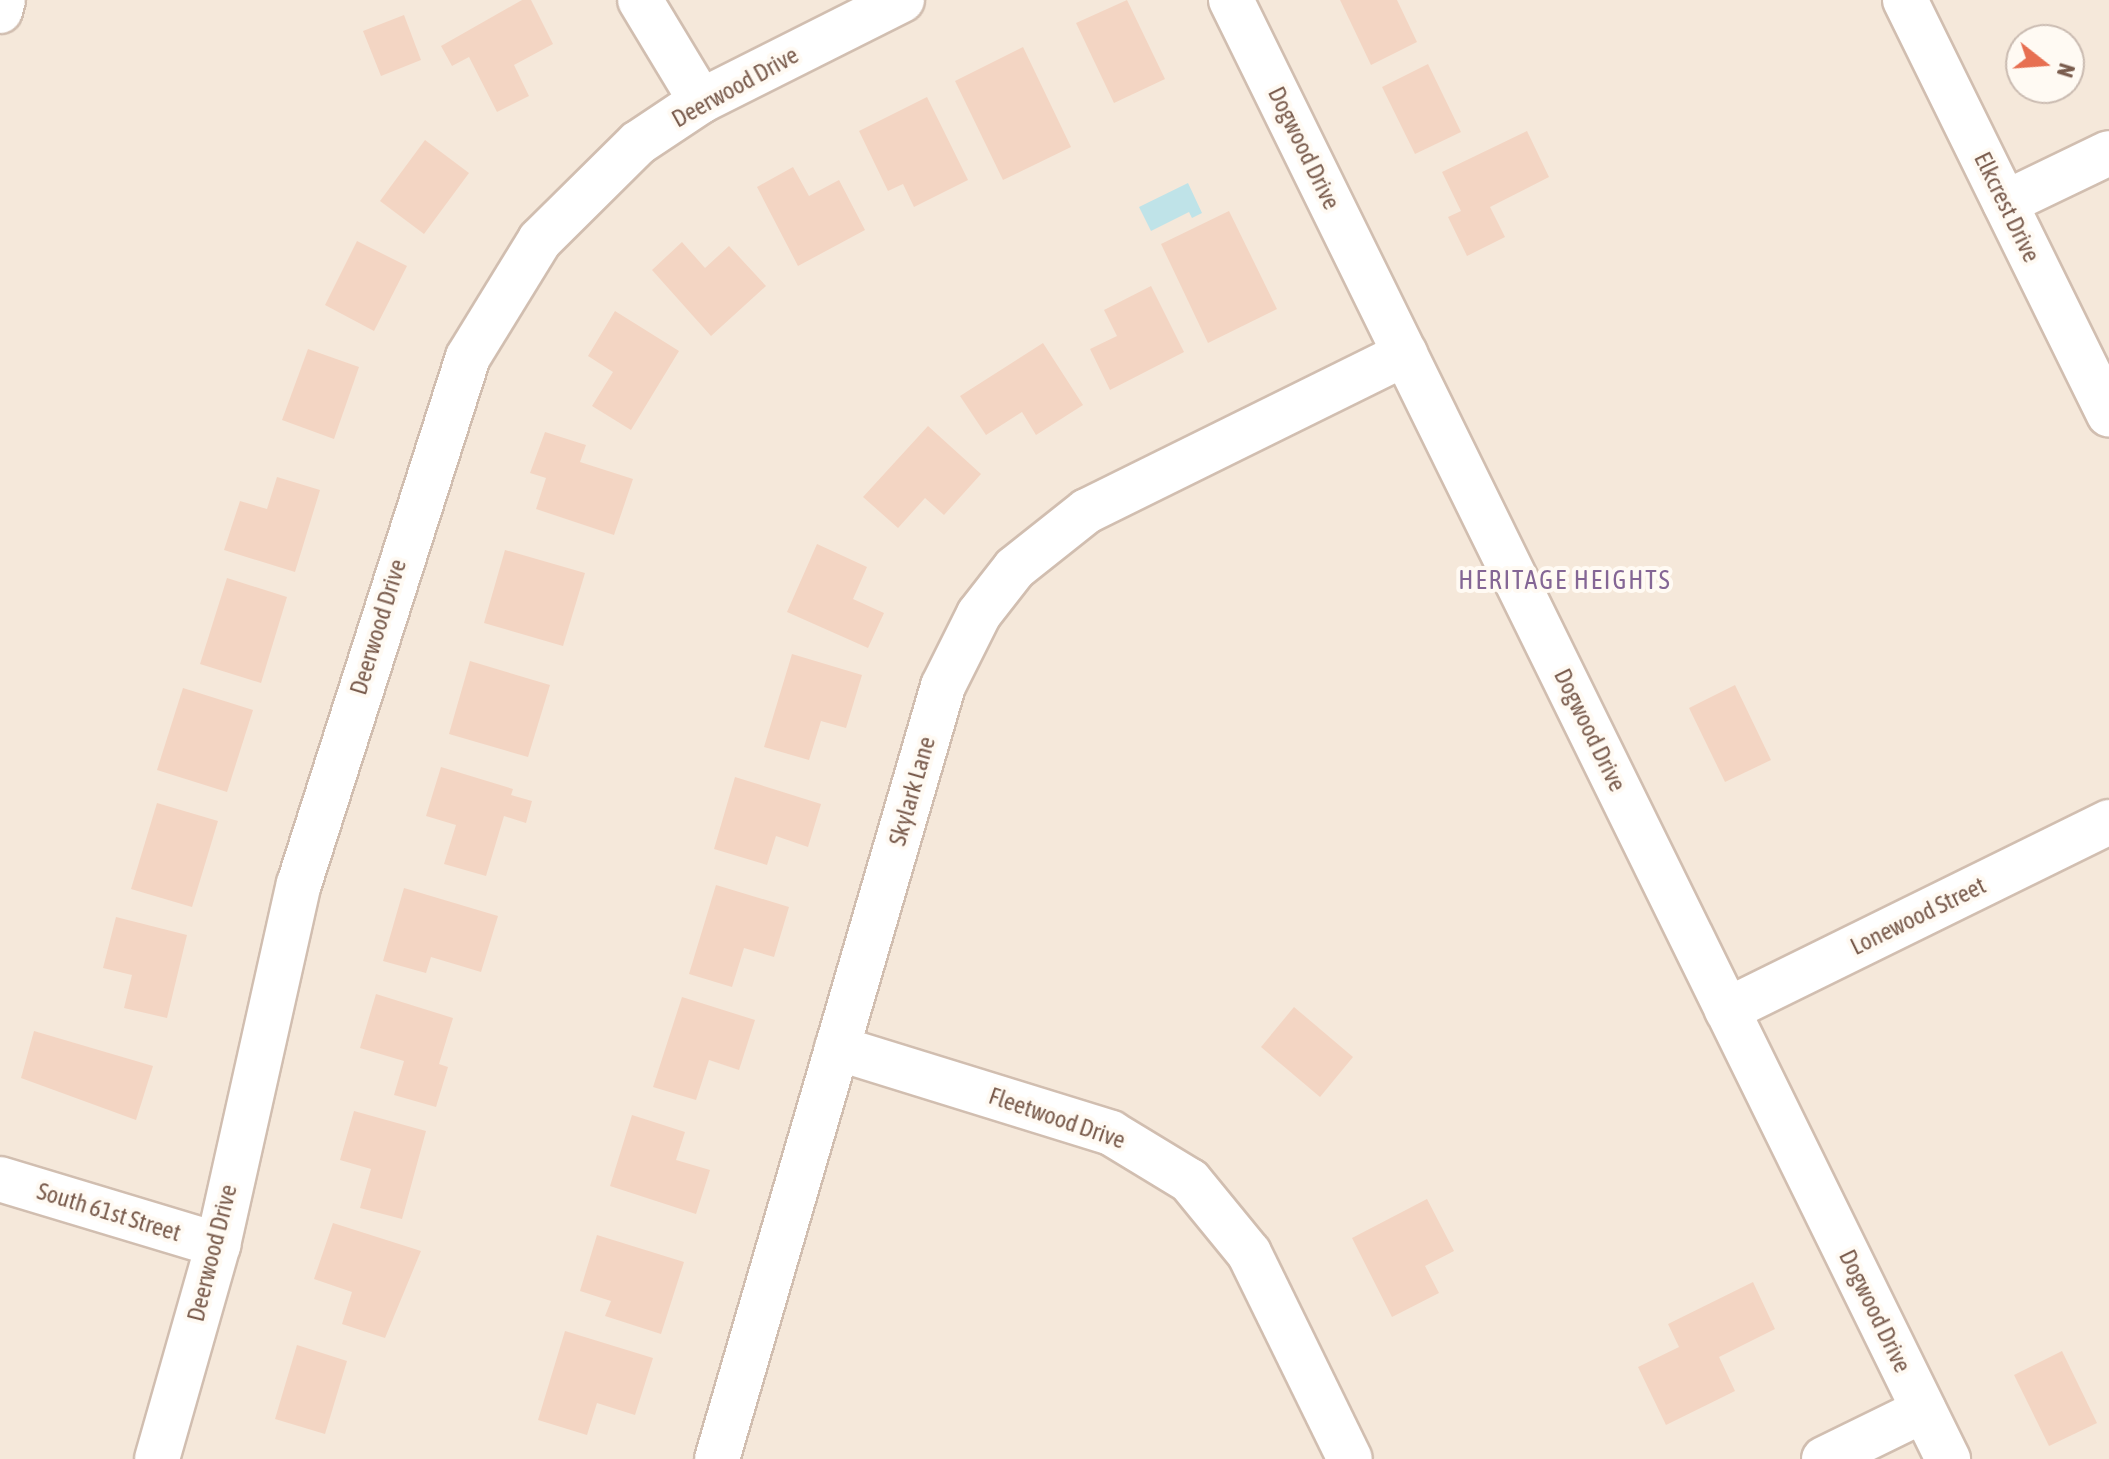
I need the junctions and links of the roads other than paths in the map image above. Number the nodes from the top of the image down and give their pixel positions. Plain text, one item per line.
1 (3, 0) edge
2 (640, 0) edge
3 (902, 0) edge
4 (1231, 0) edge
5 (1905, 0) edge
6 (0, 11) edge
7 (701, 101) junction
8 (2109, 153) edge
9 (2005, 203) junction
10 (1405, 354) junction
11 (2109, 414) edge
12 (2109, 822) edge
13 (1727, 1010) junction
14 (837, 1048) junction
15 (0, 1179) edge
16 (218, 1245) junction
17 (1924, 1410) junction
18 (157, 1459) edge
19 (717, 1459) edge
20 (1350, 1459) edge
21 (1824, 1459) edge
22 (1948, 1459) edge

1 - 6 street
2 - 7 street
3 - 7 street, Deerwood Drive
4 - 10 street, Dogwood Drive
5 - 9 street, Elkcrest Drive
7 - 16 street, Deerwood Drive
8 - 9 street
9 - 11 street, Elkcrest Drive
10 - 13 street, Dogwood Drive
10 - 14 street, Skylark Lane
12 - 13 street, Lonewood Street
13 - 17 street, Dogwood Drive
14 - 19 street, Skylark Lane
14 - 20 street, Fleetwood Drive
15 - 16 street, South 61st Street
16 - 18 street, Deerwood Drive
17 - 21 street
17 - 22 street, Dogwood Drive

